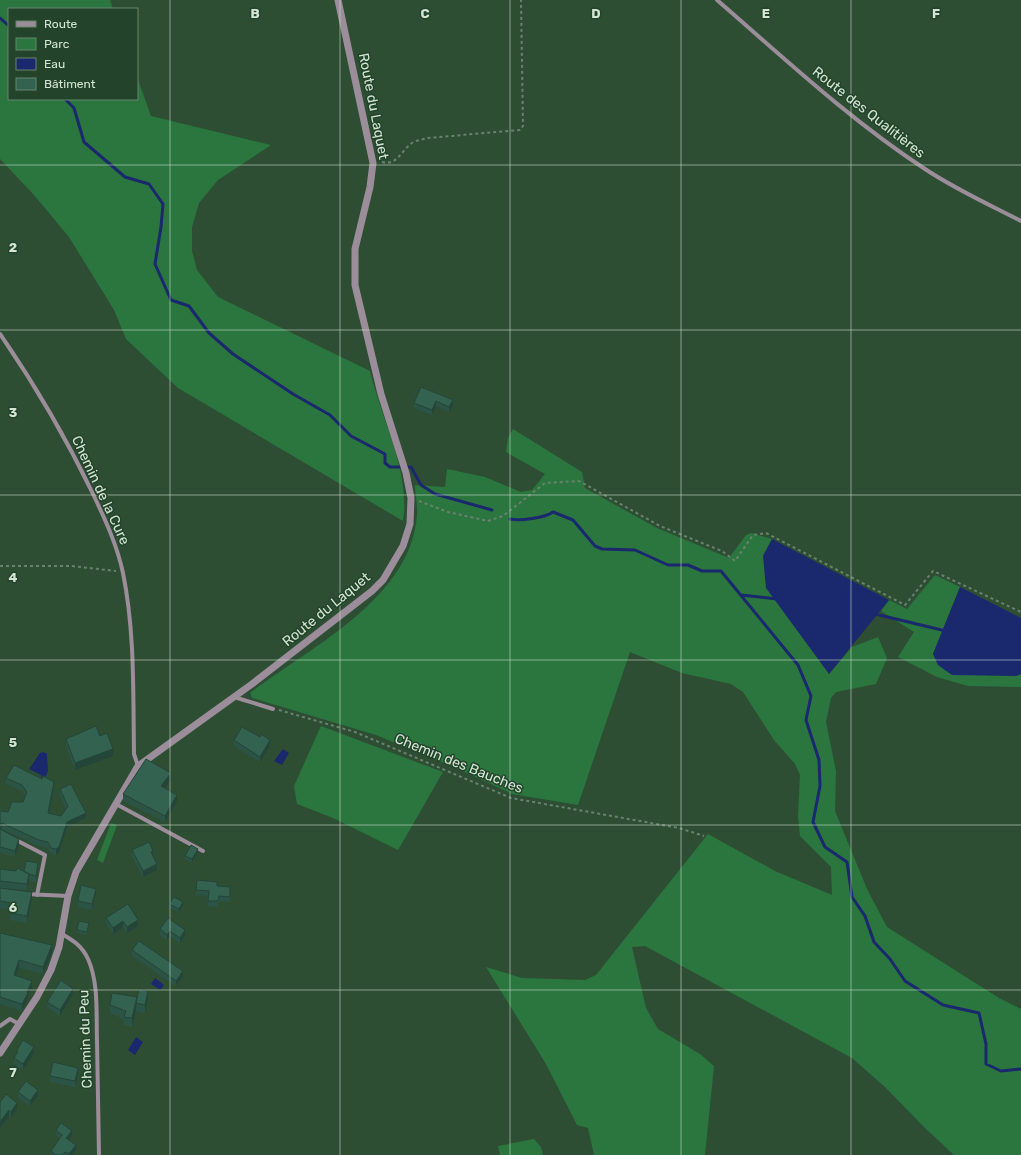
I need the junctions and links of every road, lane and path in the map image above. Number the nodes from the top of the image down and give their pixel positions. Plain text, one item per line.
1 (338, 0) edge
2 (521, 0) edge
3 (717, 0) edge
4 (371, 154) junction
5 (1021, 221) edge
6 (0, 334) edge
7 (411, 498) junction
8 (0, 566) edge
9 (123, 573) junction
10 (1021, 612) edge
11 (234, 697) junction
12 (274, 709) joint
13 (138, 766) junction
14 (116, 804) junction
15 (8, 836) edge
16 (704, 836) dead end
17 (203, 851) dead end
18 (22, 893) edge
19 (37, 895) junction
20 (68, 896) junction
21 (62, 934) junction
22 (19, 1024) junction
23 (0, 1026) edge
24 (0, 1053) edge
25 (99, 1155) edge

1 - 4 street, Route du Laquet
2 - 4 path
3 - 5 street, Route des Qualitières
4 - 7 street, Route du Laquet
6 - 9 street, Chemin de la Cure
7 - 10 path
7 - 11 street, Route du Laquet
8 - 9 path
9 - 13 street, Chemin de la Cure
11 - 12 street
11 - 13 street, Route du Laquet
12 - 16 path, Chemin des Bauches
13 - 14 street, Route du Laquet
14 - 17 street
14 - 20 street, Route du Laquet
15 - 19 street
18 - 19 street
19 - 20 street
20 - 21 street, Route du Laquet
21 - 22 street, Route du Laquet
21 - 25 street, Chemin du Peu
22 - 23 street
22 - 24 street, Route du Laquet

